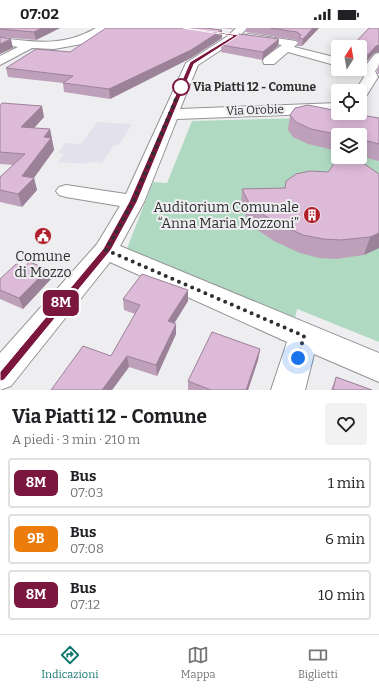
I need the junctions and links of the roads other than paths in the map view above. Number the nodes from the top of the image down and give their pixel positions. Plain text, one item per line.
1 (104, 28) edge
2 (233, 32) edge
3 (0, 41) edge
4 (30, 45) junction
5 (285, 48) junction
6 (379, 57) edge
7 (331, 60) edge
8 (0, 61) edge
9 (269, 61) dead end
10 (370, 74) edge
11 (365, 84) edge
12 (331, 108) edge
13 (171, 114) junction
14 (66, 191) dead end
15 (133, 202) junction
16 (106, 250) junction
17 (304, 336) junction
18 (379, 368) edge
19 (0, 376) edge
20 (288, 390) edge

1 - 4 street
2 - 5 street
2 - 13 street
3 - 4 street
4 - 8 street
5 - 7 street
5 - 9 street
6 - 10 street
10 - 11 street
12 - 13 street, Via Orobie
13 - 15 street
14 - 15 street
15 - 16 street
16 - 17 street
16 - 19 street
17 - 18 street
17 - 20 street

